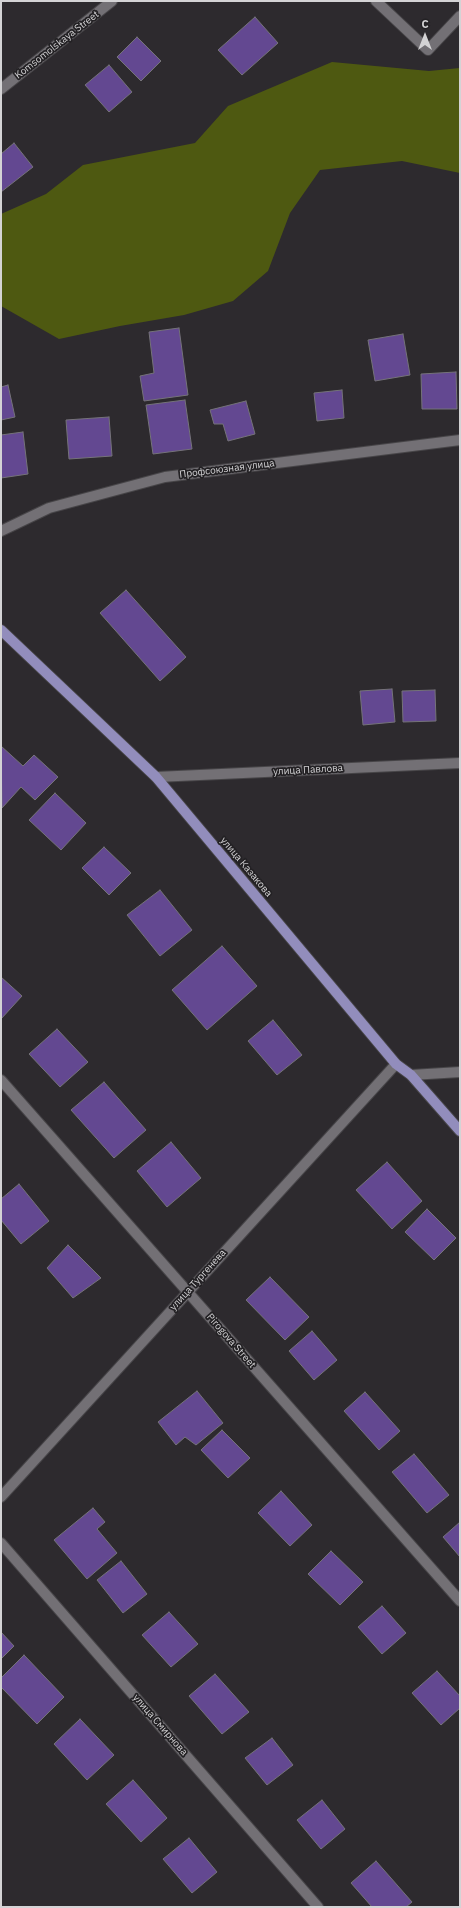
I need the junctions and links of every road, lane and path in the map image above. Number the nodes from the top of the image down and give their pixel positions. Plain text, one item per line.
1 (112, 1) edge
2 (376, 1) edge
3 (460, 16) edge
4 (1, 89) edge
5 (460, 440) edge
6 (1, 531) edge
7 (1, 630) edge
8 (460, 763) edge
9 (156, 777) junction
10 (396, 1064) junction
11 (460, 1072) edge
12 (410, 1075) junction
13 (1, 1080) edge
14 (460, 1131) edge
15 (187, 1291) junction
16 (1, 1496) edge
17 (1, 1543) edge
18 (460, 1601) edge
19 (318, 1907) edge

1 - 4 street, Komsomolskaya Street
2 - 3 street
5 - 6 street, Профсоюзная улица
7 - 9 main road, улица Казакова
8 - 9 street, улица Павлова
9 - 10 main road, улица Казакова
10 - 12 main road, улица Казакова
10 - 15 street, улица Тургенева
11 - 12 street
12 - 14 main road, улица Казакова
13 - 15 street, Pirogova Street
15 - 16 street, улица Тургенева
15 - 18 street, Pirogova Street
17 - 19 street, улица Смирнова

